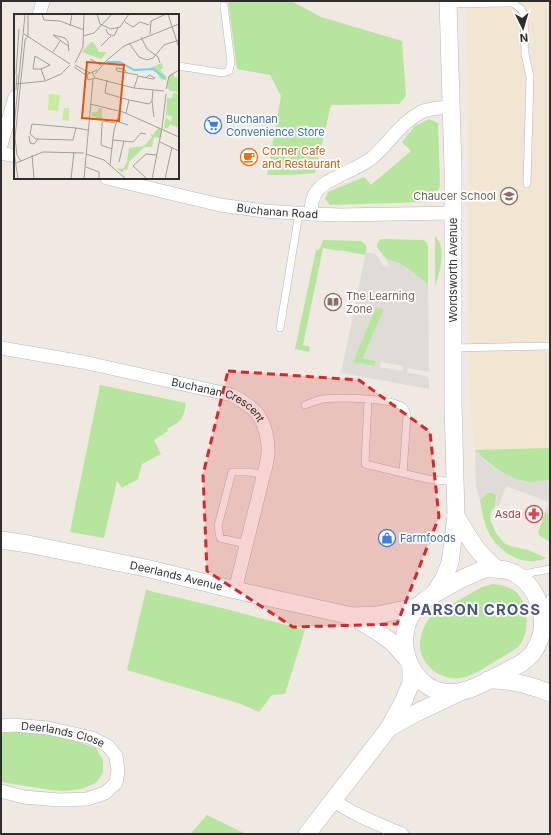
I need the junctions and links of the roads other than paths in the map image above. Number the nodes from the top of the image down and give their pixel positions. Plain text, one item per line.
1 (43, 1) edge
2 (448, 3) edge
3 (224, 6) dead end
4 (39, 14) edge
5 (179, 66) edge
6 (14, 101) edge
7 (451, 107) junction
8 (1, 145) edge
9 (1, 152) edge
10 (14, 156) edge
11 (111, 179) edge
12 (527, 184) dead end
13 (452, 213) junction
14 (305, 214) junction
15 (280, 328) dead end
16 (550, 346) edge
17 (1, 348) edge
18 (453, 348) junction
19 (368, 400) junction
20 (305, 405) dead end
21 (403, 473) junction
22 (264, 475) junction
23 (455, 482) junction
24 (456, 516) junction
25 (1, 540) edge
26 (246, 544) junction
27 (497, 569) junction
28 (550, 569) edge
29 (514, 573) junction
30 (235, 590) junction
31 (434, 594) junction
32 (416, 607) junction
33 (546, 612) edge
34 (352, 616) junction
35 (550, 639) edge
36 (409, 663) junction
37 (487, 680) junction
38 (458, 692) junction
39 (550, 693) edge
40 (1, 726) edge
41 (389, 728) junction
42 (1, 792) edge
43 (333, 800) junction
44 (307, 834) edge
45 (402, 834) edge

1 - 4 street
2 - 7 street, Wordsworth Avenue
2 - 12 lane
3 - 5 lane
6 - 8 street
7 - 13 street, Wordsworth Avenue
7 - 14 street
9 - 10 street
11 - 14 street, Buchanan Road
13 - 14 street, Buchanan Road
13 - 18 street, Wordsworth Avenue
14 - 15 lane
16 - 18 lane
17 - 22 street, Buchanan Crescent
18 - 23 street, Wordsworth Avenue
19 - 20 lane
19 - 21 lane
19 - 21 lane
21 - 23 lane
22 - 26 street, Buchanan Crescent
22 - 26 lane
23 - 24 street, Wordsworth Avenue
24 - 27 street, Wordsworth Avenue
24 - 31 street, Wordsworth Avenue
25 - 30 street, Deerlands Avenue
26 - 30 street, Buchanan Crescent
27 - 29 street
27 - 31 street
28 - 29 lane
29 - 33 street
30 - 34 street, Deerlands Avenue
31 - 32 street
32 - 34 street, Deerlands Avenue
32 - 36 street
33 - 35 street
33 - 37 street
34 - 36 street, Deerlands Avenue
36 - 38 street
36 - 41 street
37 - 38 street
37 - 39 street
38 - 41 street
40 - 42 street, Deerlands Close
41 - 43 street
43 - 44 street
43 - 45 street

